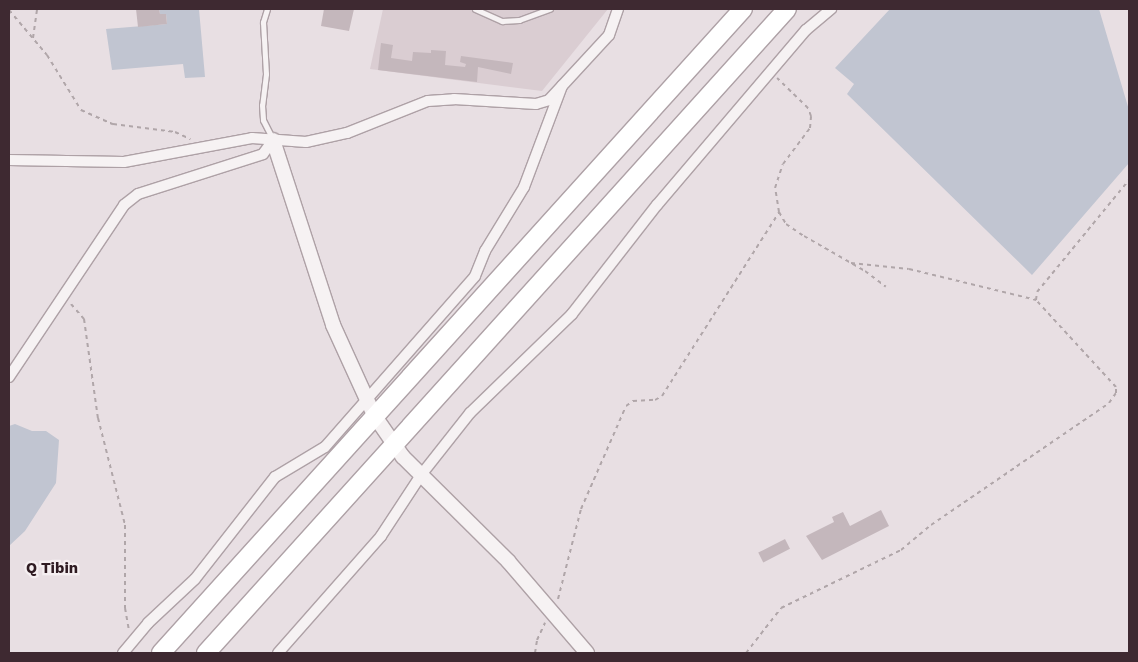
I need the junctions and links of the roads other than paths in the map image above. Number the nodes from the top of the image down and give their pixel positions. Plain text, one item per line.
1 (267, 9) edge
2 (475, 9) edge
3 (550, 9) edge
4 (618, 9) edge
5 (743, 9) edge
6 (787, 9) edge
7 (831, 9) edge
8 (562, 86) junction
9 (273, 140) junction
10 (9, 160) edge
11 (9, 377) edge
12 (371, 408) junction
13 (394, 445) junction
14 (421, 475) junction
15 (124, 653) edge
16 (160, 653) edge
17 (206, 653) edge
18 (278, 653) edge
19 (587, 653) edge

1 - 9 lane
2 - 3 lane
4 - 8 street
5 - 12 highway
6 - 13 highway
7 - 14 street
8 - 9 street
8 - 12 street
9 - 10 street
9 - 11 street
9 - 12 street
12 - 13 street
12 - 15 street
12 - 16 highway
13 - 14 street
13 - 17 highway
14 - 18 street
14 - 19 street

